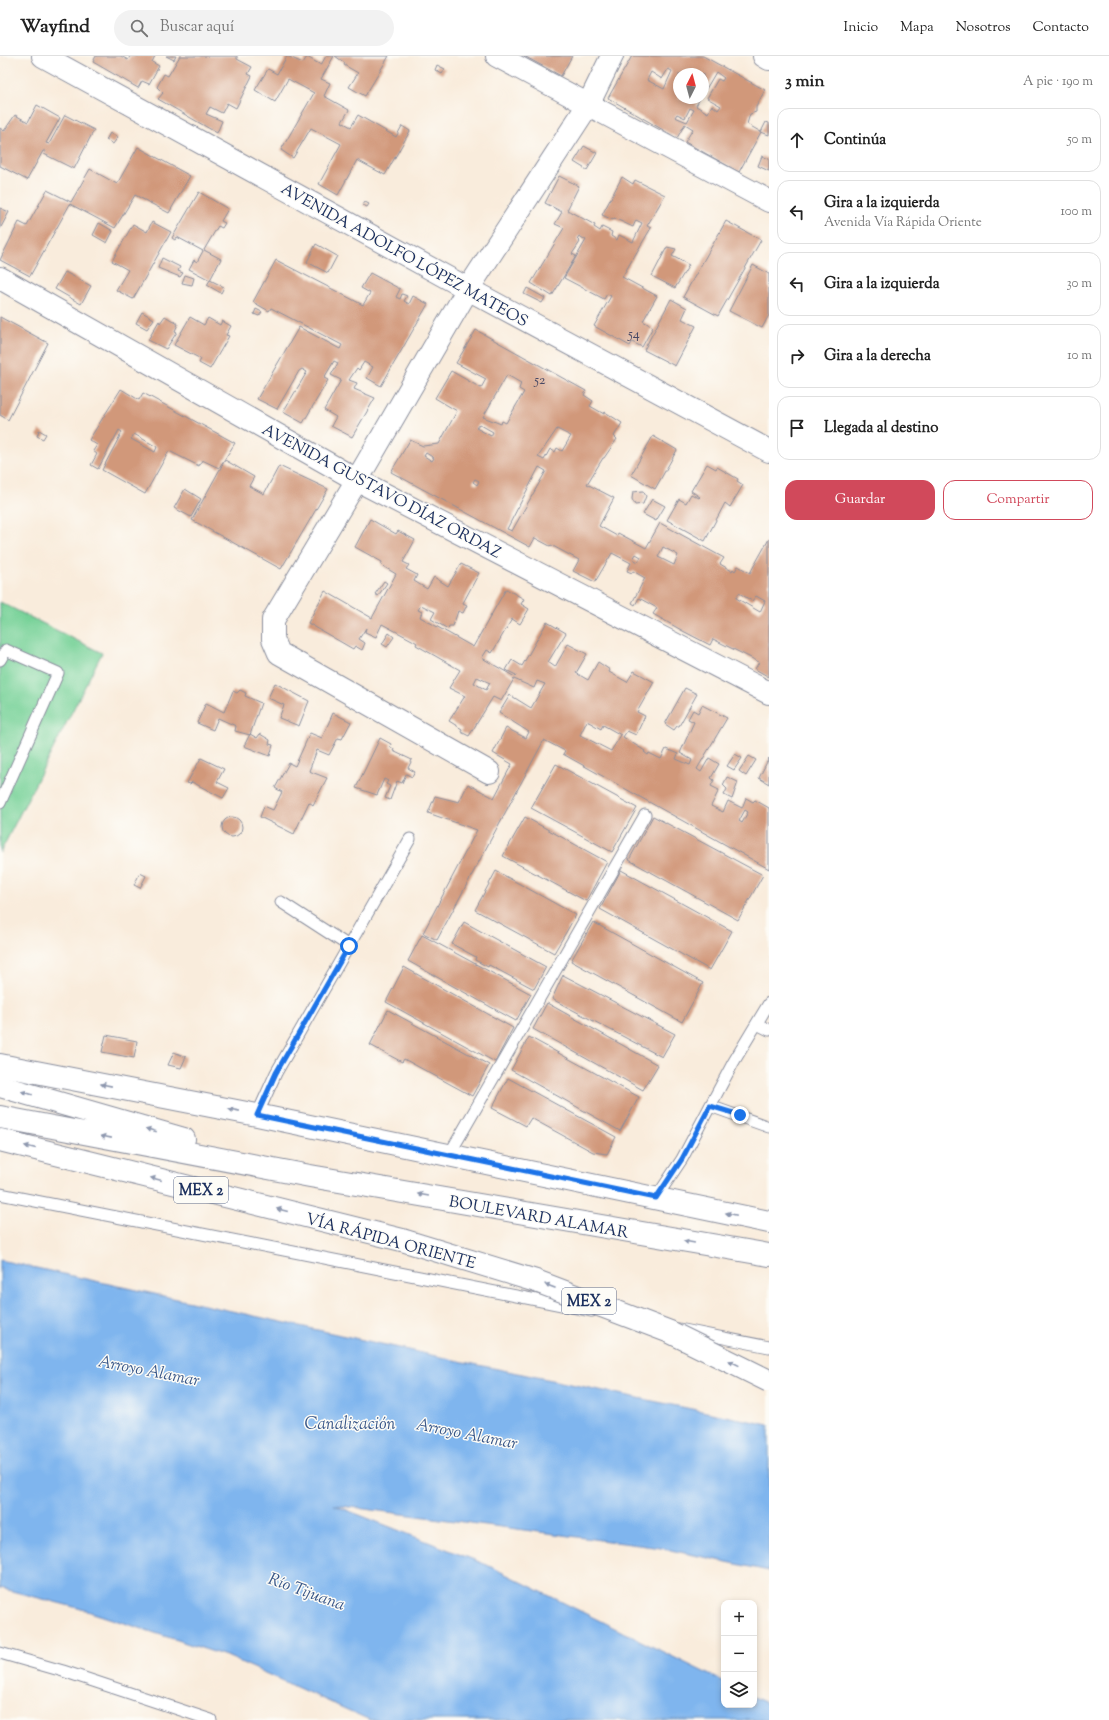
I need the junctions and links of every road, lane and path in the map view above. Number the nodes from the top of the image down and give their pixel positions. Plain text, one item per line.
1 (43, 56) edge
2 (497, 56) edge
3 (612, 56) edge
4 (764, 56) edge
5 (769, 59) edge
6 (588, 105) junction
7 (769, 201) edge
8 (0, 278) edge
9 (468, 289) junction
10 (769, 450) edge
11 (357, 480) junction
12 (0, 660) edge
13 (769, 693) edge
14 (489, 772) dead end
15 (0, 803) edge
16 (645, 815) dead end
17 (410, 839) dead end
18 (281, 902) dead end
19 (349, 946) junction
20 (769, 1003) edge
21 (757, 1024) junction
22 (769, 1030) edge
23 (0, 1065) edge
24 (0, 1086) edge
25 (710, 1106) junction
26 (257, 1115) junction
27 (0, 1117) edge
28 (769, 1126) edge
29 (0, 1140) edge
30 (449, 1154) junction
31 (310, 1176) junction
32 (0, 1194) edge
33 (656, 1198) junction
34 (769, 1222) edge
35 (769, 1255) edge
36 (769, 1347) edge
37 (769, 1381) edge
38 (0, 1653) edge
39 (211, 1720) edge

1 - 9 main road, AVENIDA ADOLFO LÓPEZ MATEOS
2 - 6 main road
3 - 6 main road
4 - 5 main road
6 - 7 main road
6 - 9 main road
8 - 11 main road, AVENIDA GUSTAVO DÍAZ ORDAZ
9 - 10 main road, AVENIDA ADOLFO LÓPEZ MATEOS
9 - 11 main road
11 - 13 main road, AVENIDA GUSTAVO DÍAZ ORDAZ
11 - 14 main road
12 - 15 lane
16 - 30 lane
17 - 19 lane
18 - 19 lane
19 - 26 lane
20 - 21 lane
21 - 22 lane
21 - 25 lane
26 -> 23 main road
31 -> 24 main road
25 - 28 lane
25 - 33 lane
26 - 30 main road
31 -> 27 main road
37 -> 29 main road, VÍA RÁPIDA ORIENTE / MEX 2, bridge
30 - 33 main road
35 -> 31 main road, BOULEVARD ALAMAR
32 - 36 lane
34 -> 33 main road
38 - 39 lane

